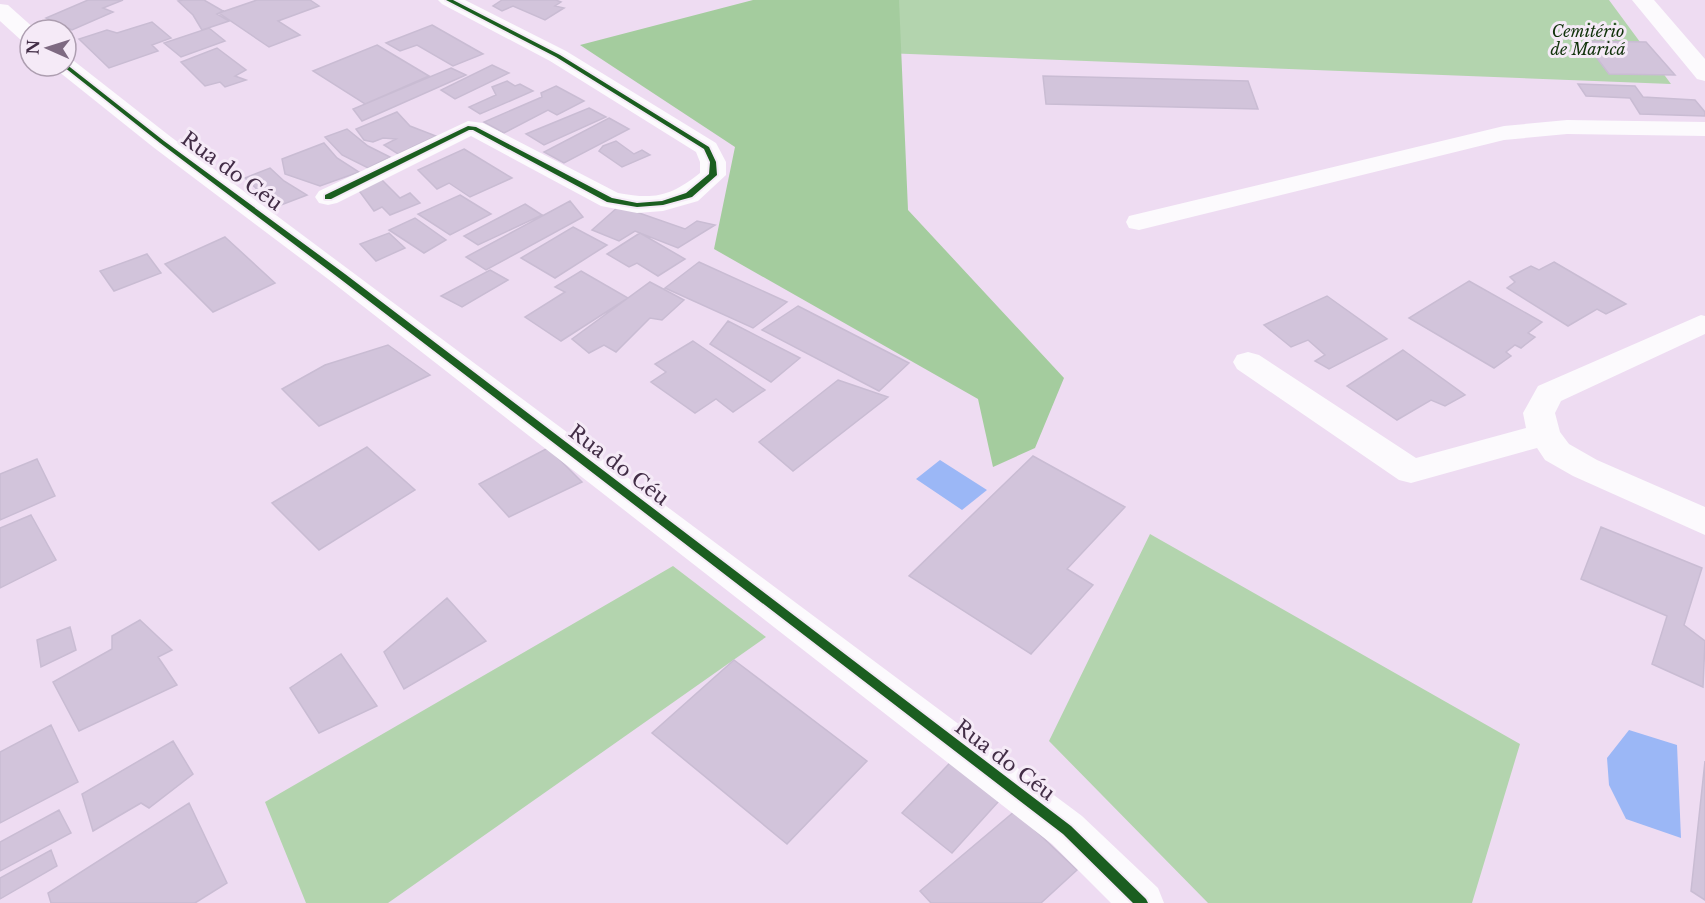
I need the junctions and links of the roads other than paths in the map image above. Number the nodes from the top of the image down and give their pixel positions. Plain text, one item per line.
1 (449, 0) edge
2 (1648, 3) edge
3 (0, 10) edge
4 (18, 26) edge
5 (1705, 74) edge
6 (78, 76) edge
7 (1705, 129) edge
8 (328, 197) dead end
9 (1139, 222) dead end
10 (1701, 324) dead end
11 (1248, 362) dead end
12 (1544, 435) junction
13 (1705, 522) edge
14 (1142, 903) edge

1 - 8 street
2 - 5 street
3 - 4 street
6 - 14 street, Rua do Céu
7 - 9 street
10 - 12 street
11 - 12 street
12 - 13 street

